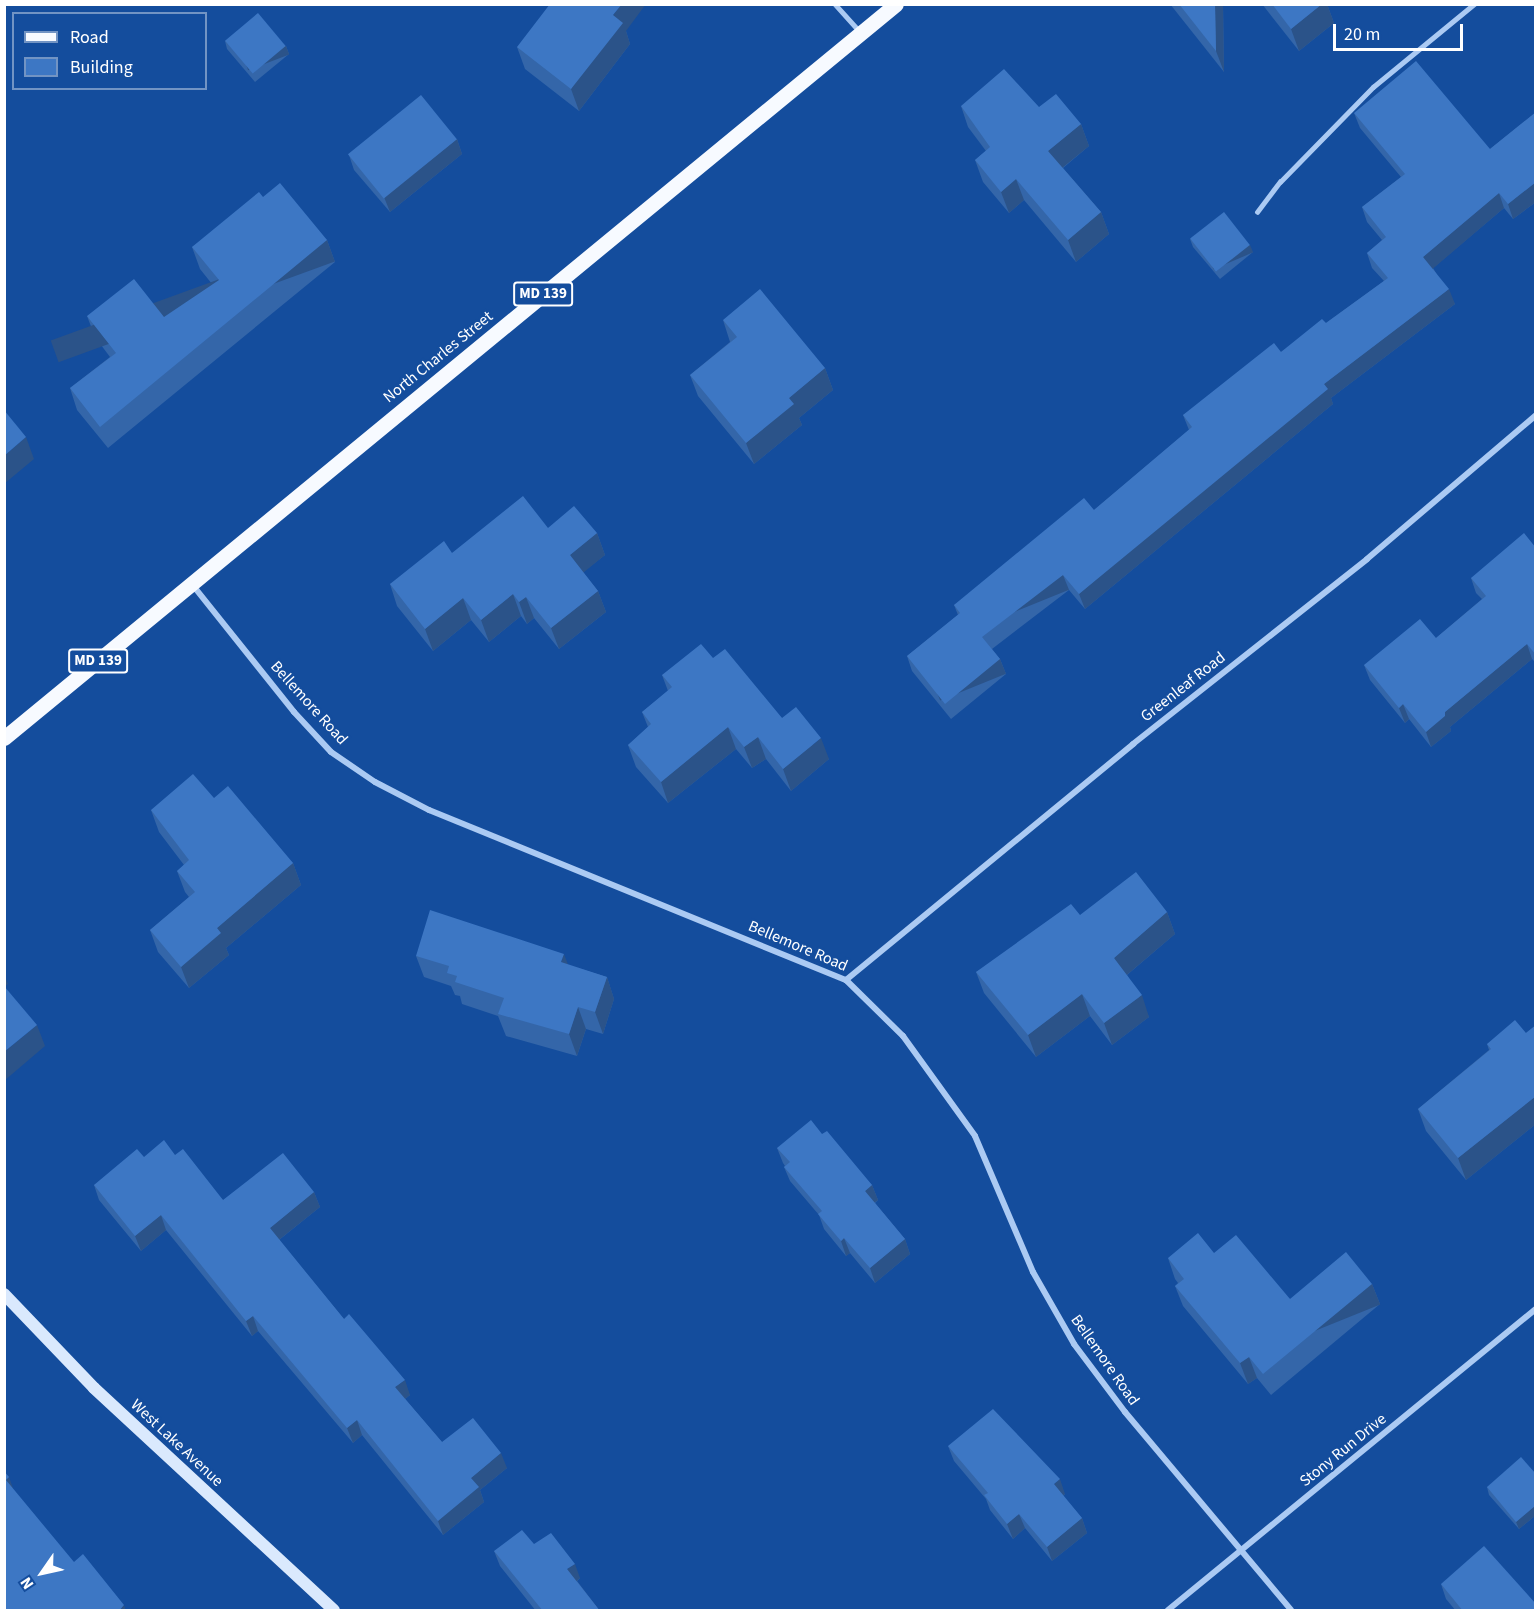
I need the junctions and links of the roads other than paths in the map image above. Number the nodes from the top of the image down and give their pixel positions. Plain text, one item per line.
1 (835, 4) edge
2 (896, 4) edge
3 (1474, 4) edge
4 (861, 33) junction
5 (1257, 212) dead end
6 (1536, 415) edge
7 (191, 583) junction
8 (4, 738) edge
9 (846, 980) junction
10 (4, 1294) edge
11 (1536, 1309) edge
12 (1242, 1550) junction
13 (334, 1611) edge
14 (1168, 1611) edge
15 (1291, 1611) edge

1 - 4 lane
2 - 4 main road, North Charles Street / MD 139
3 - 5 lane
4 - 7 main road, North Charles Street / MD 139
6 - 9 street, Greenleaf Road
7 - 8 main road, North Charles Street / MD 139
7 - 9 street, Bellemore Road
9 - 12 street, Bellemore Road
10 - 13 street, West Lake Avenue
11 - 12 street, Stony Run Drive
12 - 14 street, Stony Run Drive
12 - 15 street, Bellemore Road

